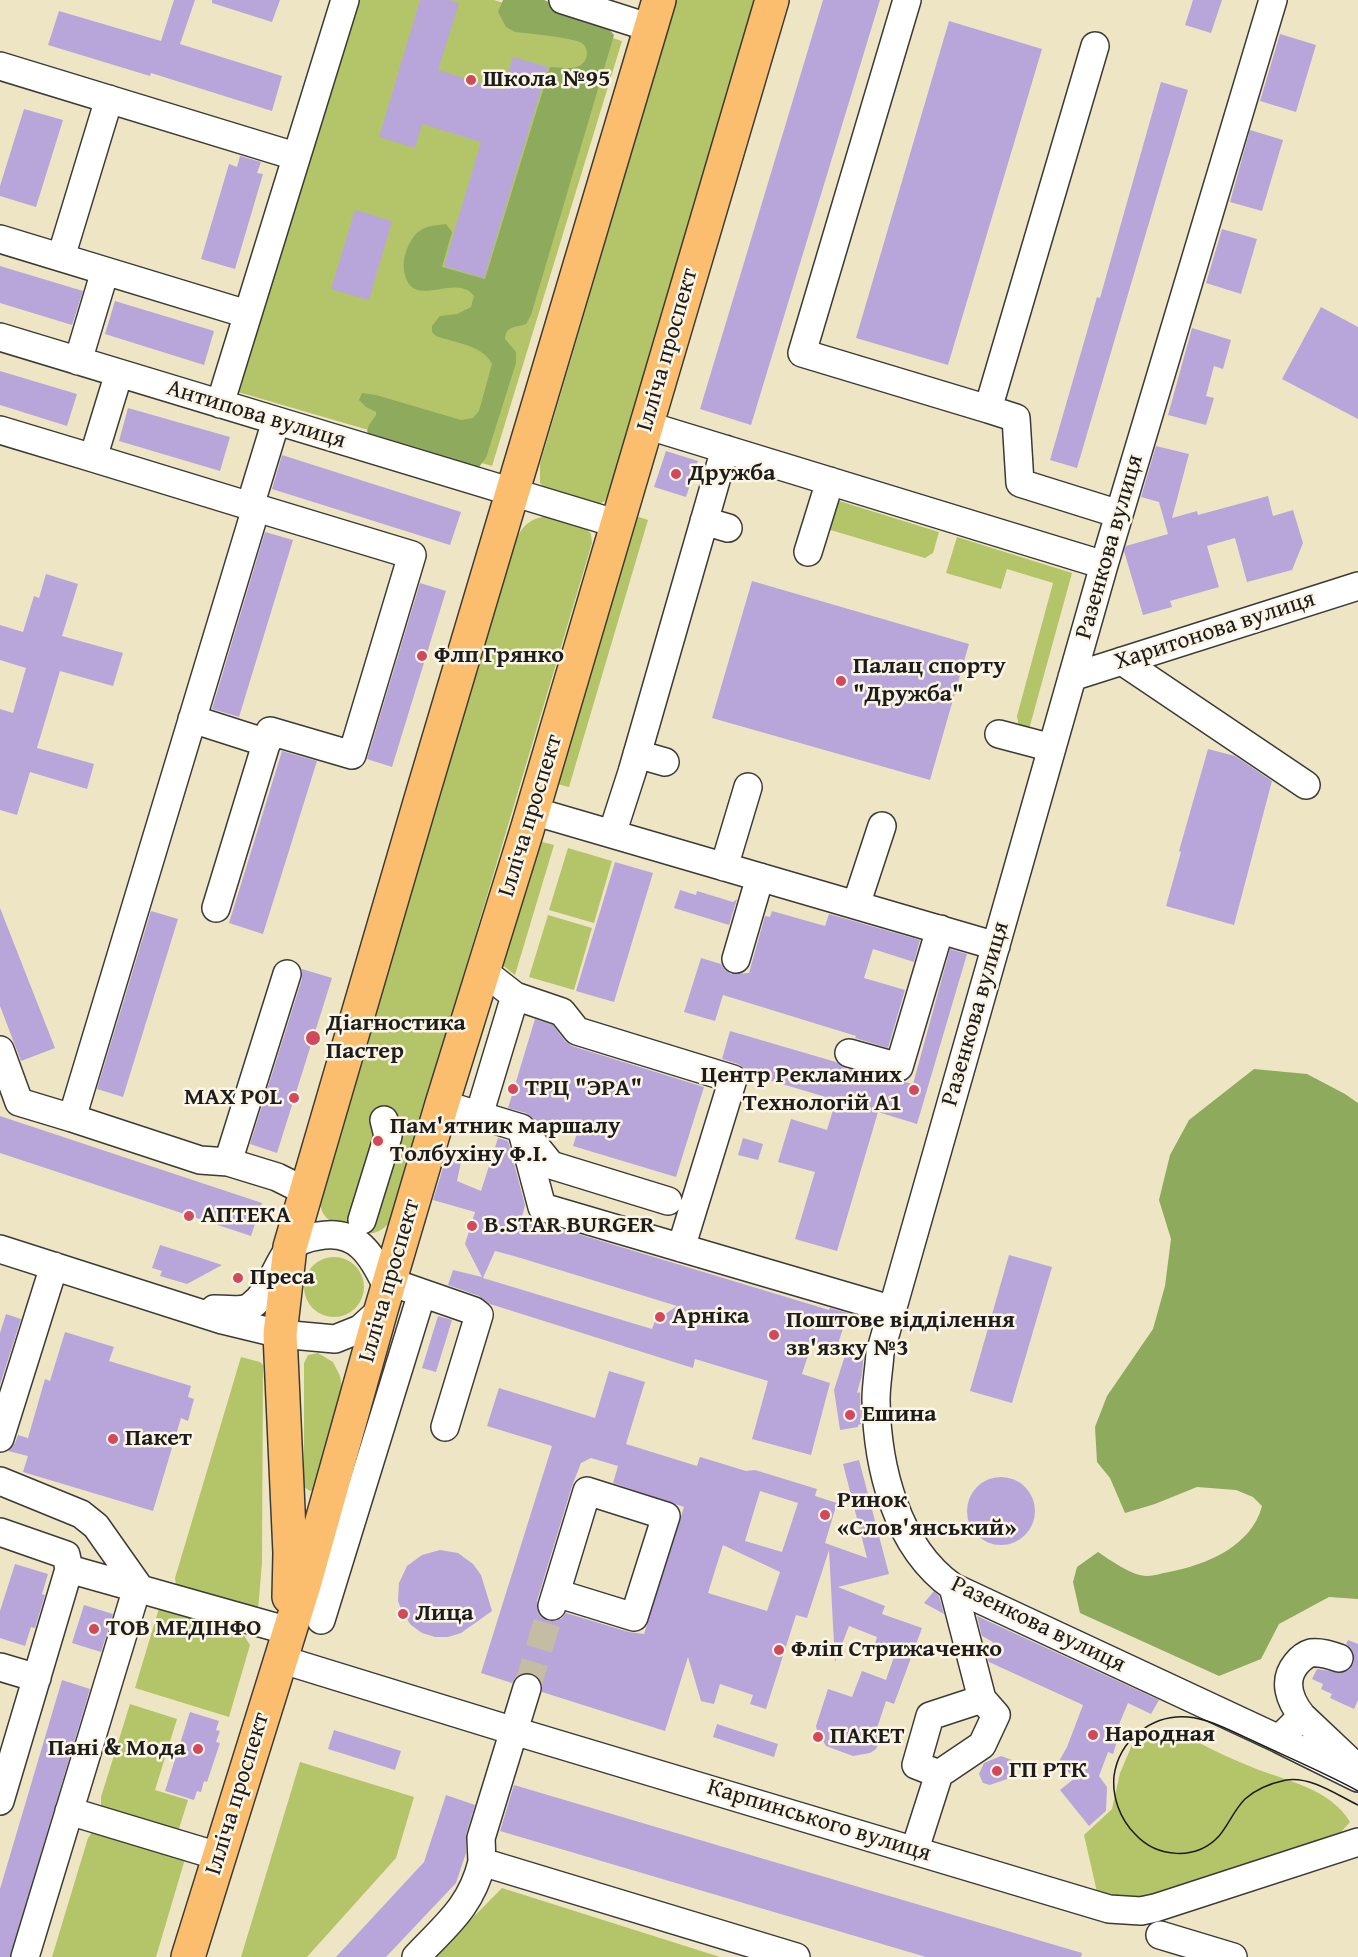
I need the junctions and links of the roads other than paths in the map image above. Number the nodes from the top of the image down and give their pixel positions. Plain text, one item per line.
1 (332, 0) edge
2 (345, 0) edge
3 (563, 0) edge
4 (772, 0) edge
5 (907, 0) edge
6 (1273, 0) edge
7 (655, 14) edge
8 (1095, 46) dead end
9 (0, 66) edge
10 (109, 99) junction
11 (285, 153) junction
12 (0, 239) edge
13 (61, 258) junction
14 (105, 271) junction
15 (237, 311) junction
16 (0, 337) edge
17 (78, 361) junction
18 (119, 373) junction
19 (215, 402) junction
20 (988, 409) junction
21 (276, 421) junction
22 (646, 425) junction
23 (0, 430) edge
24 (725, 449) junction
25 (93, 458) junction
26 (830, 481) junction
27 (512, 493) junction
28 (254, 507) junction
29 (1119, 514) junction
30 (618, 524) junction
31 (808, 552) dead end
32 (1104, 565) junction
33 (1358, 586) edge
34 (1122, 661) junction
35 (1072, 677) junction
36 (192, 719) junction
37 (999, 734) dead end
38 (267, 742) junction
39 (1052, 748) junction
40 (637, 754) junction
41 (665, 762) dead end
42 (1305, 785) dead end
43 (748, 787) dead end
44 (533, 811) junction
45 (882, 826) dead end
46 (612, 834) junction
47 (724, 867) junction
48 (760, 877) junction
49 (856, 905) junction
50 (216, 908) dead end
51 (939, 929) junction
52 (996, 945) junction
53 (736, 958) dead end
54 (483, 971) junction
55 (287, 974) dead end
56 (515, 996) junction
57 (0, 1050) edge
58 (849, 1053) dead end
59 (10, 1098) edge
60 (442, 1104) junction
61 (479, 1115) junction
62 (72, 1118) junction
63 (521, 1128) junction
64 (228, 1162) junction
65 (304, 1200) junction
66 (668, 1201) dead end
67 (290, 1246) junction
68 (681, 1248) junction
69 (0, 1249) edge
70 (54, 1266) junction
71 (388, 1288) junction
72 (422, 1293) junction
73 (190, 1310) junction
74 (892, 1310) junction
75 (280, 1334) junction
76 (349, 1425) junction
77 (381, 1427) junction
78 (445, 1427) dead end
79 (0, 1437) edge
80 (0, 1481) edge
81 (0, 1532) edge
82 (332, 1539) junction
83 (69, 1569) junction
84 (953, 1587) junction
85 (141, 1589) junction
86 (554, 1599) joint
87 (321, 1620) dead end
88 (285, 1645) junction
89 (1339, 1658) dead end
90 (0, 1667) edge
91 (37, 1678) junction
92 (527, 1688) tunnel mouth
93 (982, 1699) junction
94 (1302, 1716) junction
95 (514, 1731) junction
96 (1280, 1739) junction
97 (1358, 1769) edge
98 (939, 1774) junction
99 (1358, 1778) edge
100 (0, 1801) edge
101 (69, 1811) junction
102 (1358, 1842) edge
103 (915, 1850) junction
104 (218, 1856) junction
105 (482, 1862) junction
106 (1155, 1908) junction
107 (1157, 1946) edge
108 (25, 1957) edge
109 (188, 1957) edge
110 (416, 1957) edge
111 (796, 1957) edge
112 (1233, 1957) edge

1 - 11 street
2 - 19 street
3 - 7 street
4 - 22 main road, Ілліча проспект
5 - 20 street
6 - 29 street, Разенкова вулиця
7 - 27 main road, Ілліча проспект
8 - 20 street
9 - 10 street
10 - 11 street
10 - 13 street
11 - 15 street
12 - 13 street
13 - 14 street
14 - 15 street
14 - 17 street
15 - 19 street
16 - 17 street, Антипова вулиця
17 - 18 street, Антипова вулиця
18 - 19 street, Антипова вулиця
18 - 25 street
19 - 21 street, Антипова вулиця
20 - 29 street
21 - 27 street, Антипова вулиця
21 - 28 street
22 - 24 street
22 - 30 main road, Ілліча проспект
23 - 25 street
24 - 26 street
24 - 40 street
25 - 28 street
26 - 31 street
26 - 32 street
27 - 30 street, Антипова вулиця
27 - 65 main road, Ілліча проспект
28 - 36 street
28 - 38 street
29 - 32 street, Разенкова вулиця
30 - 44 main road, Ілліча проспект
32 - 35 street, Разенкова вулиця
33 - 34 street, Харитонова вулиця
34 - 35 street, Харитонова вулиця
34 - 42 street
35 - 39 street, Разенкова вулиця
36 - 38 street
36 - 62 street
37 - 39 street
38 - 50 street
39 - 52 street, Разенкова вулиця
40 - 41 street
40 - 46 street
43 - 47 street
44 - 46 street
44 - 54 main road, Ілліча проспект
45 - 49 street
46 - 47 street
47 - 48 street
48 - 49 street
48 - 53 street
49 - 51 street
51 - 52 street
51 - 58 street
52 - 74 street, Разенкова вулиця
54 - 56 street
54 - 60 main road, Ілліча проспект
55 - 64 street
56 - 61 street
56 - 68 street
57 - 59 street
59 - 62 street
60 - 61 street
60 - 71 main road, Ілліча проспект
61 - 63 street
62 - 64 street
63 - 66 street
63 - 68 street
64 - 65 street
65 - 67 main road, Ілліча проспект
67 - 71 street
67 - 73 street
67 - 75 main road, Ілліча проспект
68 - 74 street
69 - 70 street
70 - 73 street
70 - 79 street
71 - 72 street
71 - 75 street
71 - 76 main road, Ілліча проспект
72 - 77 street
72 - 78 street
73 - 75 street
74 - 84 street, Разенкова вулиця
75 - 88 main road, Ілліча проспект
76 - 77 street
76 - 82 main road, Ілліча проспект
77 - 82 street
80 - 85 street
81 - 83 street
82 - 87 street
82 - 88 main road, Ілліча проспект
83 - 85 street, Карпинського вулиця
83 - 91 street
84 - 93 street
84 - 96 street, Разенкова вулиця
85 - 88 street, Карпинського вулиця
85 - 101 street
86 - 86 street
88 - 95 street, Карпинського вулиця
88 - 104 main road, Ілліча проспект
89 - 94 street
90 - 91 street
91 - 100 street
92 - 95 street
93 - 98 street
93 - 98 street
94 - 96 street
94 - 97 street
95 - 103 street, Карпинського вулиця
95 - 105 street
96 - 99 street, Разенкова вулиця
98 - 103 street
101 - 104 street
101 - 108 street
102 - 106 street, Карпинського вулиця
103 - 106 street, Карпинського вулиця
104 - 109 main road, Ілліча проспект
105 - 110 street
105 - 111 street
106 - 107 street
107 - 112 street

